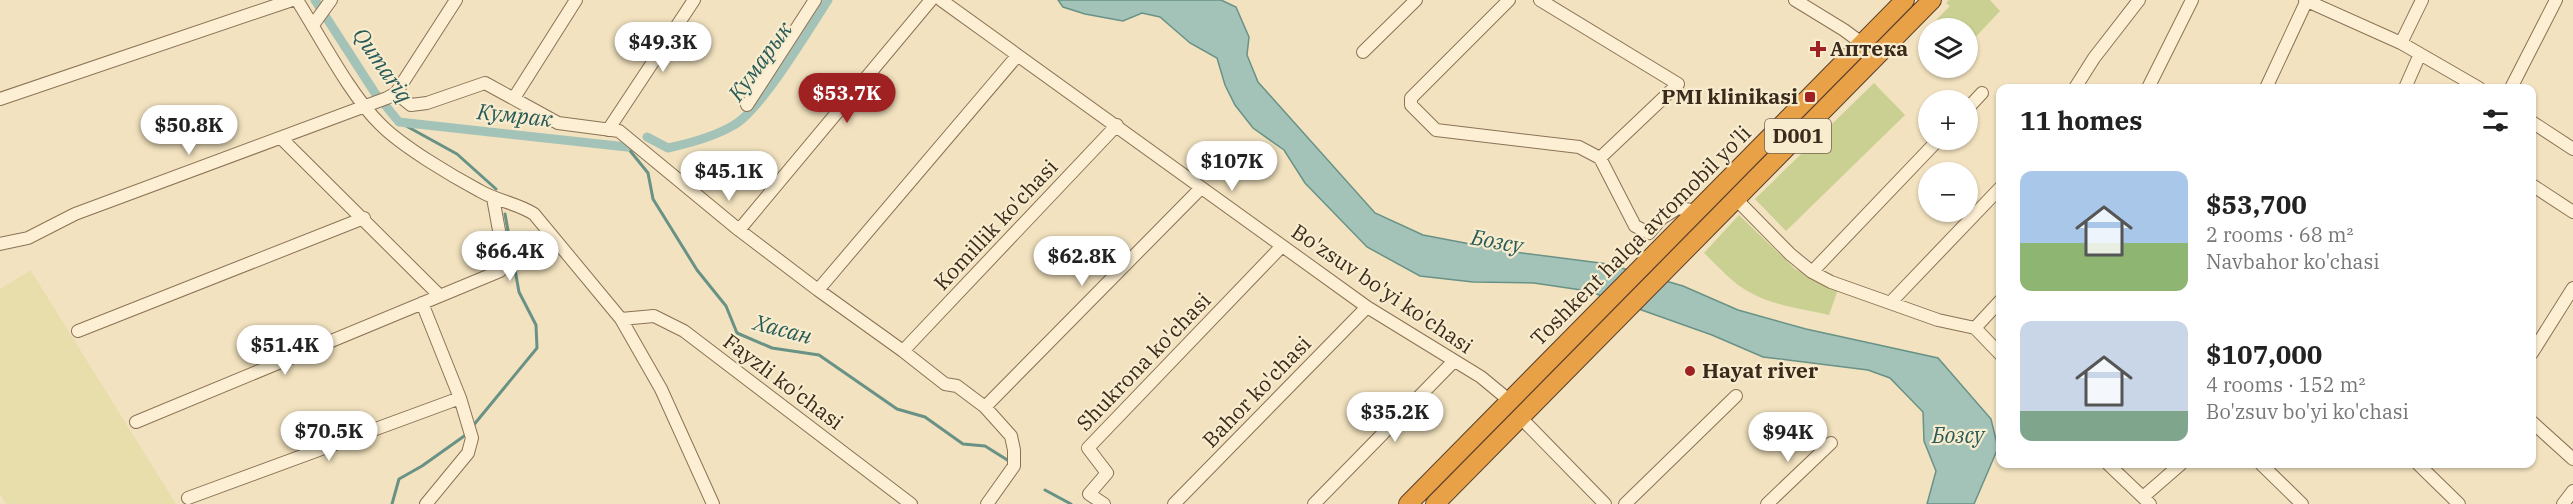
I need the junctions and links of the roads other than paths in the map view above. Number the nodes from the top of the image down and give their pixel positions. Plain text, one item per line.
1 (292, 0) edge
2 (297, 0) edge
3 (331, 0) edge
4 (456, 0) edge
5 (576, 0) edge
6 (694, 0) edge
7 (815, 0) edge
8 (932, 0) edge
9 (941, 0) edge
10 (1416, 0) edge
11 (1509, 0) edge
12 (1540, 0) edge
13 (1795, 0) edge
14 (1905, 0) edge
15 (1932, 0) edge
16 (2139, 0) edge
17 (2192, 0) edge
18 (2307, 0) edge
19 (2422, 0) edge
20 (2556, 0) edge
21 (313, 25) junction
22 (1863, 43) junction
23 (2401, 43) junction
24 (1363, 52) dead end
25 (2420, 54) junction
26 (1878, 55) junction
27 (1017, 56) junction
28 (2078, 84) edge
29 (2150, 84) edge
30 (2268, 84) edge
31 (2407, 84) edge
32 (2472, 84) edge
33 (2513, 84) edge
34 (1982, 93) dead end
35 (392, 95) junction
36 (1978, 97) edge
37 (514, 98) junction
38 (0, 99) edge
39 (747, 105) dead end
40 (369, 106) junction
41 (1117, 125) junction
42 (2536, 125) edge
43 (608, 130) junction
44 (282, 139) junction
45 (2573, 149) edge
46 (1928, 150) edge
47 (1599, 158) junction
48 (1201, 188) junction
49 (2536, 188) edge
50 (1996, 192) edge
51 (494, 198) junction
52 (1736, 199) junction
53 (1698, 211) junction
54 (2573, 213) edge
55 (364, 218) junction
56 (739, 230) junction
57 (0, 244) edge
58 (1282, 246) junction
59 (1812, 272) junction
60 (2573, 288) edge
61 (818, 290) junction
62 (439, 295) junction
63 (1891, 302) junction
64 (422, 303) junction
65 (1996, 305) edge
66 (1367, 308) junction
67 (621, 319) junction
68 (1975, 328) junction
69 (78, 331) dead end
70 (2536, 348) edge
71 (1996, 350) edge
72 (903, 351) junction
73 (1454, 361) junction
74 (1736, 396) dead end
75 (460, 398) junction
76 (1510, 400) junction
77 (985, 407) junction
78 (1520, 417) junction
79 (136, 422) dead end
80 (2536, 426) edge
81 (1831, 443) dead end
82 (2573, 459) edge
83 (2112, 468) edge
84 (2177, 468) edge
85 (2265, 468) edge
86 (2422, 468) edge
87 (2573, 491) edge
88 (188, 498) dead end
89 (2147, 501) edge
90 (426, 504) edge
91 (713, 504) edge
92 (911, 504) edge
93 (987, 504) edge
94 (1104, 504) edge
95 (1174, 504) edge
96 (1314, 504) edge
97 (1408, 504) edge
98 (1436, 504) edge
99 (1605, 504) edge
100 (1625, 504) edge
101 (1767, 504) edge
102 (2302, 504) edge
103 (2459, 504) edge
104 (2563, 504) edge

1 - 38 street
2 - 21 street
3 - 21 street
4 - 35 street
5 - 37 street
6 - 43 street
7 - 39 street
8 - 56 street
9 - 27 street, Bo'zsuv bo'yi ko'chasi
10 - 24 street
11 - 47 street
12 - 47 street
13 - 22 street
14 - 22 highway, Toshkent halqa avtomobil yo'li / D001
15 - 26 highway, Toshkent halqa avtomobil yo'li / D001
16 - 28 street
17 - 29 street
18 - 23 street
18 - 30 street
19 - 23 street
20 - 33 street
21 - 40 street
22 - 26 street
22 - 53 highway, Toshkent halqa avtomobil yo'li / D001
23 - 25 street
25 - 31 street
25 - 32 street
26 - 52 highway, Toshkent halqa avtomobil yo'li / D001
27 - 41 street, Bo'zsuv bo'yi ko'chasi
27 - 61 street
34 - 36 street
35 - 37 street
35 - 40 street
37 - 43 street
40 - 44 street
40 - 51 street
41 - 48 street, Bo'zsuv bo'yi ko'chasi
41 - 72 street, Komillik ko'chasi
42 - 45 street
43 - 56 street
44 - 55 street
44 - 57 street
46 - 59 street
47 - 53 street
48 - 58 street, Bo'zsuv bo'yi ko'chasi
48 - 77 street
49 - 54 street
50 - 63 street
51 - 62 street
51 - 67 street
52 - 59 street
52 - 78 highway, Toshkent halqa avtomobil yo'li / D001
53 - 76 highway, Toshkent halqa avtomobil yo'li / D001
55 - 62 street
55 - 69 street
56 - 61 street
58 - 66 street, Bo'zsuv bo'yi ko'chasi
58 - 94 street, Shukrona ko'chasi
59 - 63 street
60 - 70 street
61 - 72 street
62 - 64 street
63 - 68 street
64 - 75 street
64 - 79 street
65 - 68 street
66 - 73 street, Bo'zsuv bo'yi ko'chasi
66 - 95 street, Bahor ko'chasi
67 - 91 street
67 - 92 street, Fayzli ko'chasi
68 - 71 street
72 - 77 street
73 - 76 street, Bo'zsuv bo'yi ko'chasi
73 - 96 street
74 - 100 street
75 - 88 street
75 - 90 street
76 - 97 highway, Toshkent halqa avtomobil yo'li / D001
77 - 93 street
78 - 98 highway, Toshkent halqa avtomobil yo'li / D001
78 - 99 street
80 - 82 street
81 - 101 street
83 - 89 street
84 - 89 street
85 - 102 street
86 - 103 street
87 - 104 street

